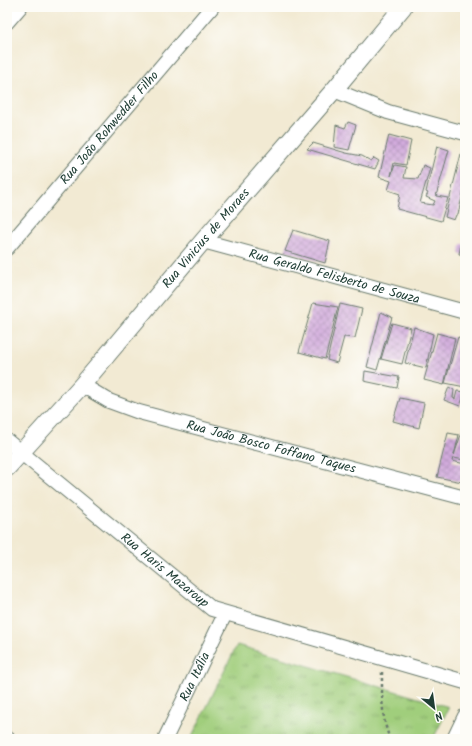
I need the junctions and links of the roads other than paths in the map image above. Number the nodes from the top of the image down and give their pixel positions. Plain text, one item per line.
1 (20, 7) edge
2 (212, 7) edge
3 (403, 7) edge
4 (7, 22) edge
5 (334, 90) junction
6 (465, 133) edge
7 (203, 241) junction
8 (7, 248) edge
9 (465, 312) edge
10 (82, 385) junction
11 (7, 441) edge
12 (20, 452) junction
13 (7, 468) edge
14 (465, 498) edge
15 (225, 614) junction
16 (465, 682) edge
17 (465, 716) edge
18 (165, 739) edge
19 (454, 739) edge

1 - 4 street
2 - 8 street, Rua João Rohwedder Filho
3 - 5 street, Rua Vinicius de Moraes
5 - 6 street
5 - 7 street, Rua Vinicius de Moraes
7 - 9 street, Rua Geraldo Felisberto de Souza
7 - 10 street, Rua Vinicius de Moraes
10 - 12 street, Rua Vinicius de Moraes
10 - 14 street, Rua João Bosco Foffano Taques
11 - 12 street, Rua Haris Mazaroup
12 - 13 street, Rua Vinicius de Moraes
12 - 15 street, Rua Haris Mazaroup
15 - 16 street, Rua Haris Mazaroup
15 - 18 street, Rua Itália
17 - 19 street

